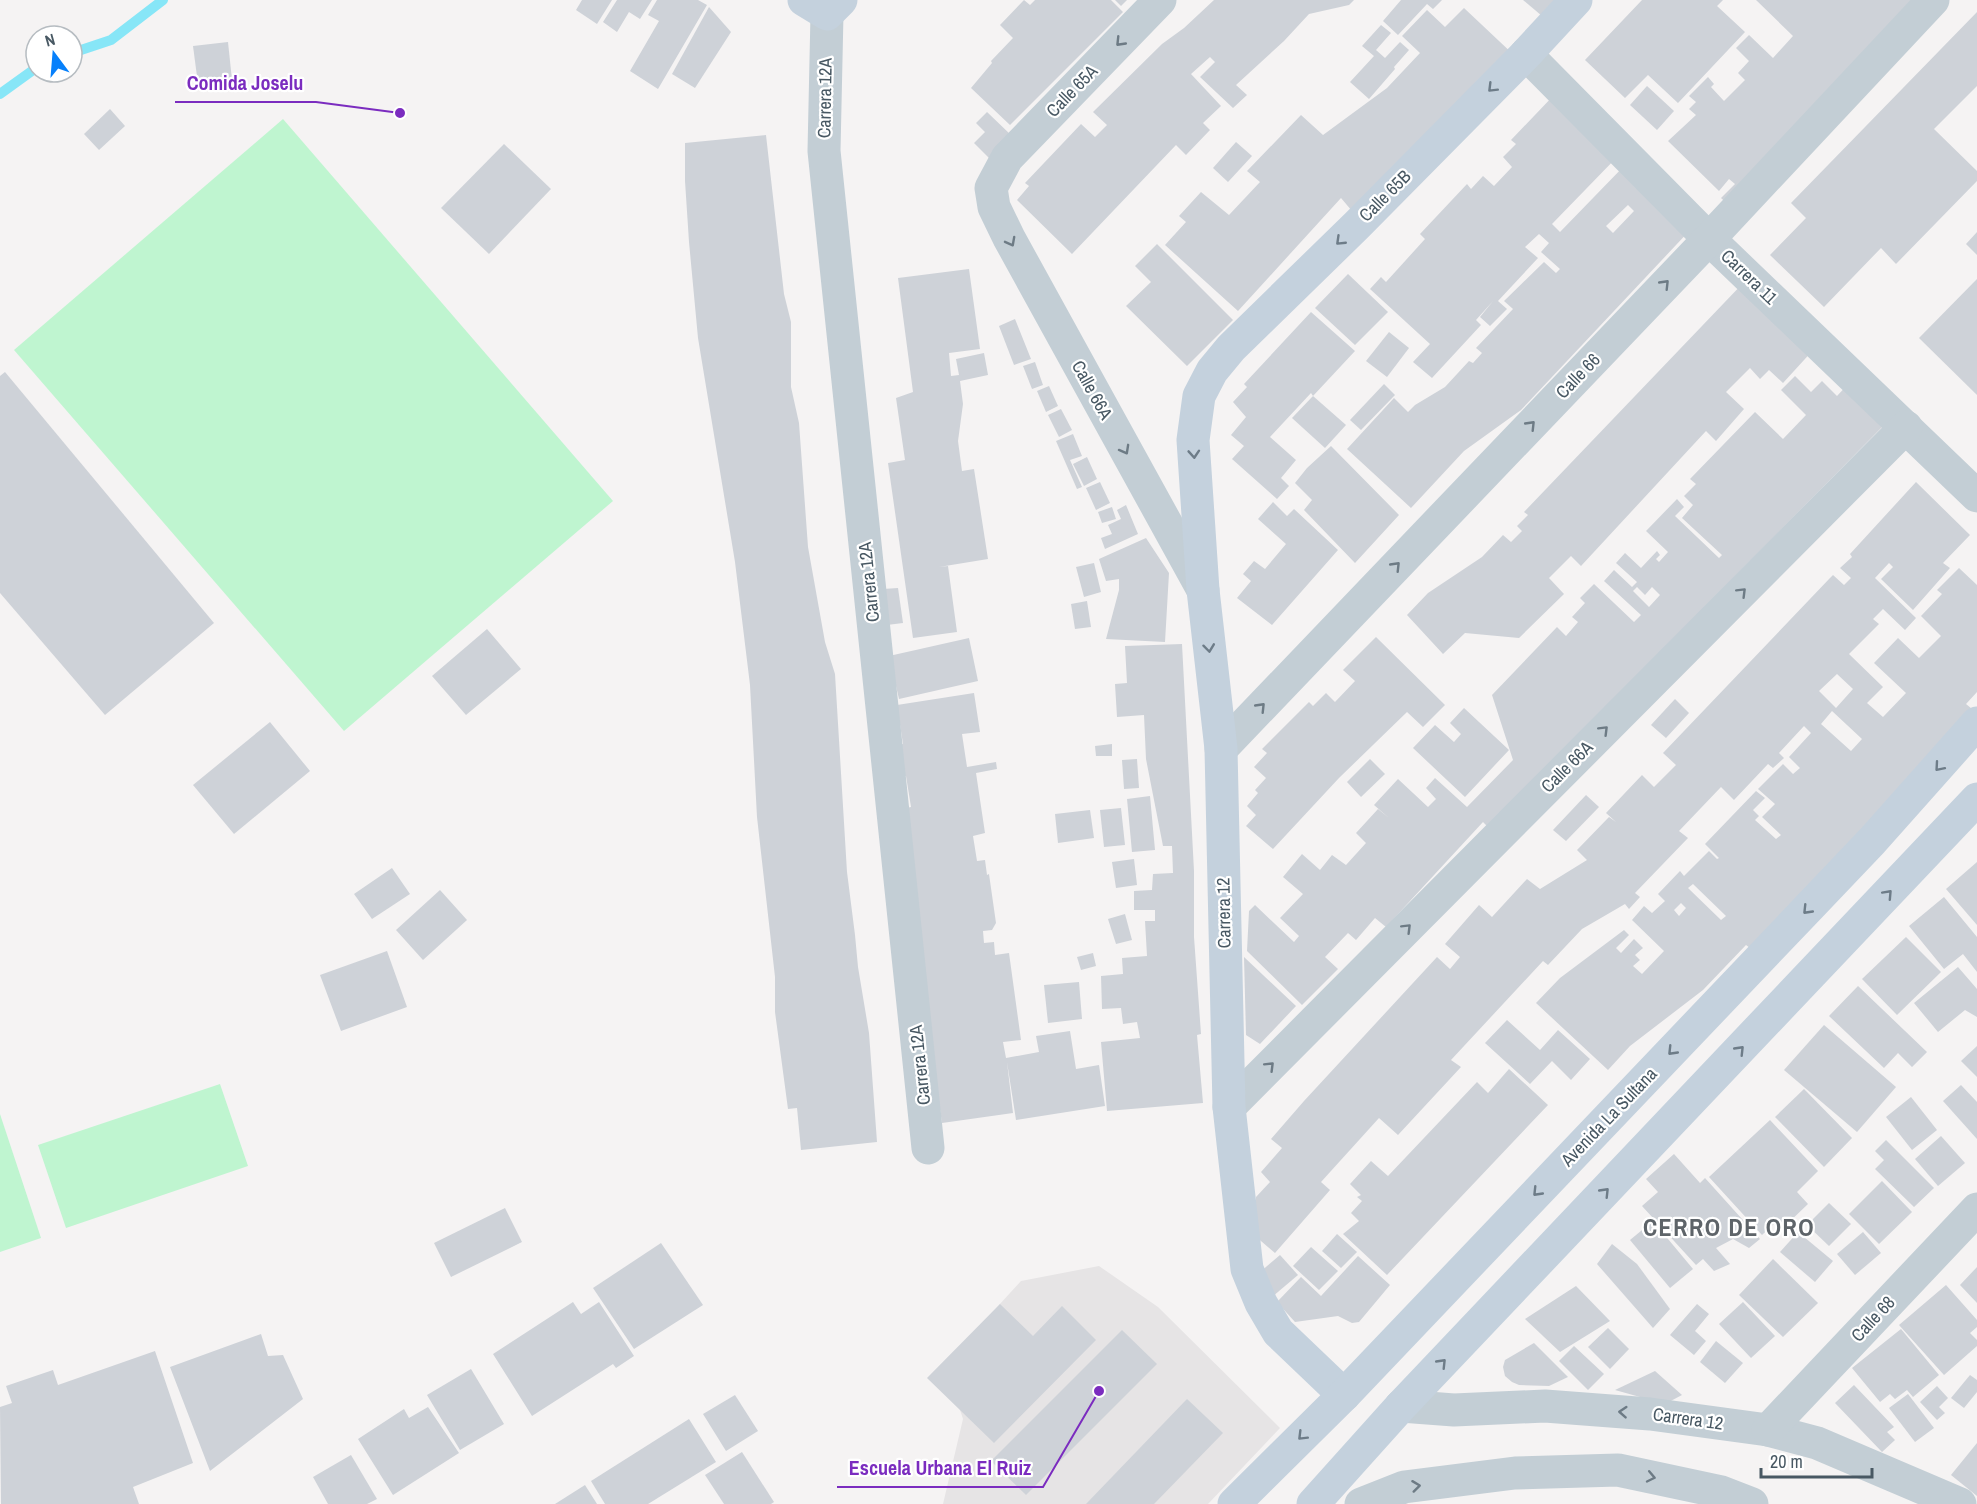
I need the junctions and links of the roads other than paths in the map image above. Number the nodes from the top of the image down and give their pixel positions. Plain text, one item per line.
1 (1160, 0) edge
2 (1576, 0) edge
3 (1933, 0) edge
4 (824, 5) edge
5 (1526, 54) junction
6 (991, 188) joint
7 (1709, 239) junction
8 (1199, 396) joint
9 (1905, 427) junction
10 (1977, 496) edge
11 (1203, 590) junction
12 (1977, 723) edge
13 (1221, 749) junction
14 (1977, 799) edge
15 (1229, 1107) junction
16 (928, 1148) dead end
17 (1977, 1209) edge
18 (1344, 1395) junction
19 (1401, 1406) junction
20 (1768, 1430) junction
21 (1234, 1504) edge
22 (1313, 1504) edge
23 (1361, 1504) edge
24 (1752, 1504) edge
25 (1960, 1504) edge

1 -> 6 street, Calle 65A
2 - 5 street, Calle 65B
3 - 7 street, Calle 66
4 - 16 street, Carrera 12A
5 - 7 street, Carrera 11
5 -> 8 street, Calle 65B
6 -> 11 street, Calle 66A
7 - 9 street, Carrera 11
13 -> 7 street, Calle 66
8 -> 11 street, Carrera 12
9 - 10 street, Carrera 11
15 -> 9 street, Calle 66A
11 -> 13 street, Carrera 12
12 -> 18 street, Avenida La Sultana
13 - 15 street, Carrera 12
19 -> 14 street
15 - 18 street, Carrera 12
17 - 20 street, Calle 68
18 - 19 street
18 -> 21 street, Avenida La Sultana
20 -> 19 street, Carrera 12
19 - 22 street
20 - 25 street, Carrera 12
23 -> 24 street

